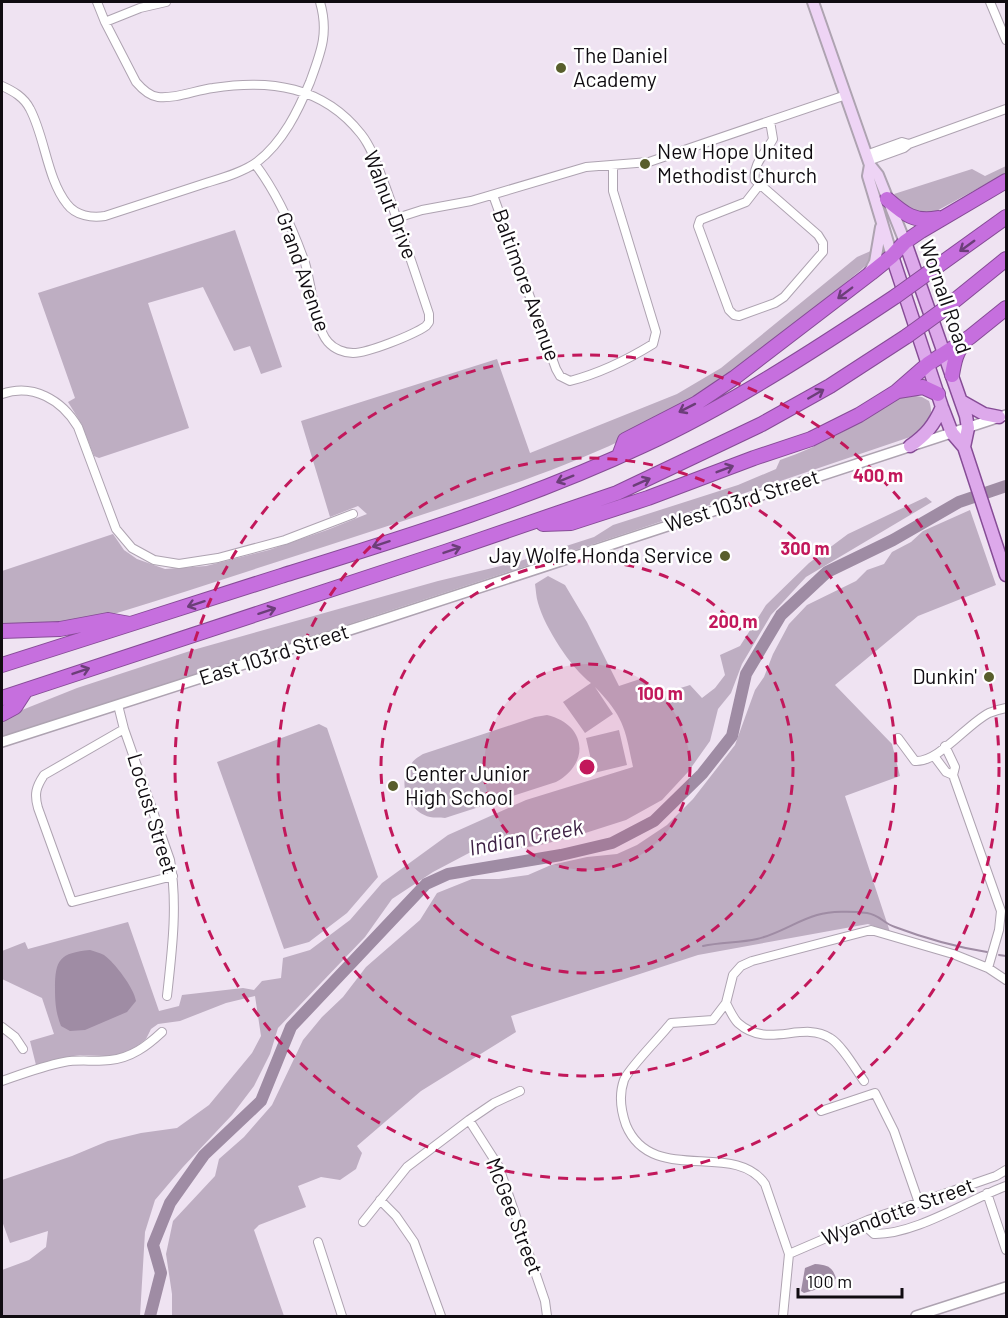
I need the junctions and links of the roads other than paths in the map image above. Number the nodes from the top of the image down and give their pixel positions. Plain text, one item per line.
1 (97, 2) edge
2 (165, 2) edge
3 (320, 2) edge
4 (813, 2) edge
5 (990, 2) edge
6 (105, 22) junction
7 (1006, 40) edge
8 (2, 86) edge
9 (305, 92) junction
10 (846, 95) junction
11 (1006, 109) edge
12 (770, 121) junction
13 (868, 160) junction
14 (255, 164) junction
15 (613, 165) junction
16 (1006, 181) edge
17 (760, 184) junction
18 (493, 195) junction
19 (887, 199) junction
20 (943, 217) junction
21 (1006, 217) edge
22 (397, 218) junction
23 (882, 224) junction
24 (905, 242) junction
25 (892, 256) junction
26 (1006, 259) edge
27 (868, 276) junction
28 (1006, 308) edge
29 (428, 324) joint
30 (970, 337) junction
31 (944, 352) junction
32 (928, 364) junction
33 (952, 375) junction
34 (896, 392) junction
35 (2, 393) edge
36 (940, 401) junction
37 (961, 401) junction
38 (1003, 416) edge
39 (968, 428) junction
40 (952, 433) junction
41 (910, 446) junction
42 (964, 447) junction
43 (619, 456) junction
44 (353, 514) dead end
45 (529, 524) junction
46 (546, 566) joint
47 (1006, 575) edge
48 (132, 625) junction
49 (2, 632) edge
50 (2, 665) edge
51 (26, 690) junction
52 (2, 698) edge
53 (118, 705) junction
54 (1006, 708) edge
55 (2, 714) edge
56 (124, 729) junction
57 (898, 738) dead end
58 (2, 742) edge
59 (945, 746) junction
60 (934, 756) junction
61 (953, 775) junction
62 (173, 876) junction
63 (988, 968) junction
64 (1006, 980) edge
65 (167, 996) dead end
66 (726, 1003) junction
67 (2, 1027) edge
68 (162, 1032) dead end
69 (23, 1049) dead end
70 (2, 1081) edge
71 (864, 1081) dead end
72 (520, 1091) dead end
73 (821, 1111) dead end
74 (469, 1120) junction
75 (1006, 1170) edge
76 (1006, 1186) edge
77 (987, 1193) junction
78 (380, 1200) junction
79 (919, 1203) junction
80 (363, 1222) dead end
81 (862, 1223) junction
82 (318, 1242) dead end
83 (1006, 1250) edge
84 (789, 1254) junction
85 (1006, 1287) edge
86 (342, 1317) edge
87 (441, 1317) edge
88 (547, 1317) edge
89 (783, 1317) edge
90 (916, 1317) edge

1 - 6 street, Walnut Drive
2 - 6 street
3 - 9 street
4 - 10 main road, Wornall Road
5 - 7 street
6 - 9 street, Walnut Drive
8 - 14 street
9 - 14 street
9 - 22 street, Walnut Drive
10 - 12 street
10 - 13 main road, Wornall Road
11 - 13 street
12 - 15 street
12 - 17 street
13 - 19 main road, Wornall Road
13 - 23 main road, Wornall Road
14 - 29 street, Grand Avenue
15 - 18 street
15 - 18 street, Baltimore Avenue
16 - 20 highway
17 - 17 street
18 - 22 street
19 - 20 highway
19 - 24 main road, Wornall Road
20 - 24 highway
21 -> 43 highway, bridge
22 - 29 street, Walnut Drive
23 - 25 main road, Wornall Road
23 - 27 main road
24 - 25 highway
24 - 31 main road, Wornall Road
25 - 27 highway
25 - 32 main road, Wornall Road
45 -> 26 highway, bridge
27 -> 43 highway
28 - 30 highway
30 - 31 highway
30 - 33 highway
31 - 32 highway
31 - 33 main road, Wornall Road
32 - 34 highway
32 - 36 main road, Wornall Road
32 - 39 main road
33 - 37 main road, Wornall Road
34 - 36 highway
45 -> 34 highway
35 - 44 street
36 - 40 main road, Wornall Road
36 - 41 main road
37 - 38 main road
37 - 39 main road, Wornall Road
38 - 39 street, West 103rd Street
39 - 40 street, West 103rd Street
39 - 42 main road, Wornall Road
40 - 41 street, West 103rd Street
40 - 42 main road, Wornall Road
41 - 46 street, West 103rd Street
42 - 47 main road, Wornall Road
43 -> 48 highway
51 -> 45 highway
46 - 53 street, East 103rd Street
48 - 49 highway
48 - 50 highway
51 - 52 highway
51 - 55 highway
53 - 56 street, Locust Street
53 - 58 street, East 103rd Street
54 - 59 street
56 - 62 street, Locust Street
56 - 62 street
57 - 60 street
59 - 60 street
59 - 61 street
60 - 61 street
61 - 63 street
62 - 65 street, Locust Street
63 - 64 street
63 - 66 street
66 - 71 street
66 - 84 street
67 - 69 street
68 - 70 street
72 - 74 street
73 - 79 street
74 - 78 street
74 - 88 street, McGee Street
75 - 79 street, Wyandotte Street
76 - 77 street
77 - 81 street
77 - 83 street
78 - 80 street
78 - 87 street
79 - 81 street, Wyandotte Street
81 - 84 street, Wyandotte Street
82 - 86 street
84 - 89 street
85 - 90 street

